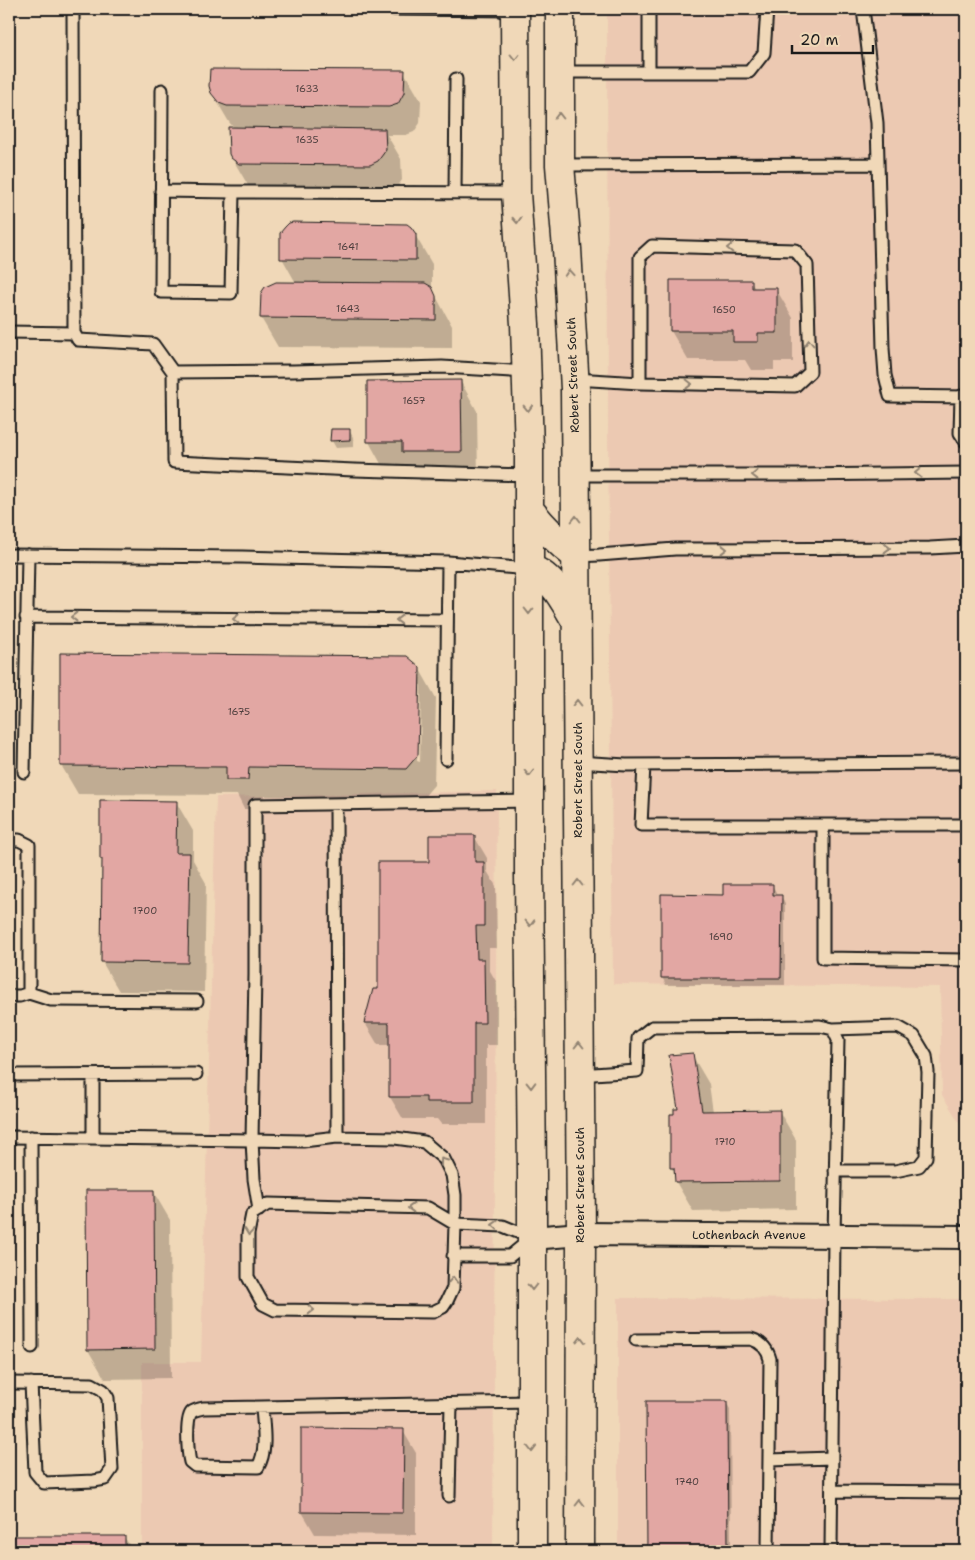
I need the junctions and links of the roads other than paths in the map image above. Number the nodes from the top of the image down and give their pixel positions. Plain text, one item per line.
1 (72, 9) edge
2 (394, 9) edge
3 (560, 9) edge
4 (649, 9) edge
5 (766, 9) edge
6 (863, 9) edge
7 (515, 10) edge
8 (648, 71) junction
9 (560, 72) junction
10 (456, 79) dead end
11 (162, 90) dead end
12 (878, 164) junction
13 (560, 165) junction
14 (162, 191) junction
15 (232, 192) junction
16 (455, 193) junction
17 (516, 193) junction
18 (9, 332) edge
19 (74, 333) junction
20 (173, 372) junction
21 (527, 372) junction
22 (575, 380) junction
23 (640, 383) junction
24 (964, 396) edge
25 (966, 442) edge
26 (966, 473) edge
27 (529, 474) junction
28 (576, 475) junction
29 (529, 510) junction
30 (966, 546) edge
31 (9, 555) edge
32 (28, 555) junction
33 (576, 556) junction
34 (448, 562) junction
35 (529, 569) junction
36 (26, 617) junction
37 (447, 620) junction
38 (576, 621) junction
39 (446, 759) dead end
40 (578, 762) junction
41 (966, 763) edge
42 (644, 765) junction
43 (24, 772) dead end
44 (529, 801) junction
45 (336, 804) junction
46 (823, 825) junction
47 (966, 825) edge
48 (9, 840) edge
49 (966, 960) edge
50 (28, 993) junction
51 (9, 996) edge
52 (198, 1002) dead end
53 (833, 1029) junction
54 (93, 1074) junction
55 (196, 1074) dead end
56 (579, 1074) junction
57 (9, 1075) edge
58 (9, 1137) edge
59 (31, 1137) junction
60 (337, 1137) junction
61 (93, 1138) junction
62 (252, 1140) junction
63 (835, 1171) junction
64 (259, 1210) junction
65 (455, 1224) junction
66 (581, 1234) junction
67 (834, 1236) junction
68 (966, 1237) edge
69 (532, 1238) junction
70 (454, 1256) junction
71 (636, 1340) dead end
72 (32, 1347) dead end
73 (9, 1383) edge
74 (31, 1383) junction
75 (532, 1402) junction
76 (451, 1404) junction
77 (262, 1407) junction
78 (832, 1458) junction
79 (769, 1460) junction
80 (832, 1491) junction
81 (966, 1492) edge
82 (449, 1496) dead end
83 (532, 1551) edge
84 (580, 1551) edge
85 (768, 1551) edge
86 (831, 1551) edge

1 - 19 lane
2 - 7 lane
3 - 9 main road, Robert Street South
4 - 8 lane
5 - 8 lane
6 - 12 lane
7 -> 17 main road
8 - 9 lane
13 -> 9 main road, Robert Street South
10 - 16 lane
11 - 14 lane
12 - 13 lane
12 - 24 lane
22 -> 13 main road, Robert Street South
14 - 15 lane
14 - 15 lane
15 - 16 lane
16 - 17 lane
17 -> 21 main road
18 - 19 lane
19 - 20 lane
20 - 21 lane
20 - 27 lane
21 -> 27 main road
22 - 23 lane
22 - 28 main road, Robert Street South
23 -> 23 lane
24 - 25 lane
26 -> 28 lane
27 - 29 main road
33 -> 28 main road, Robert Street South
29 - 33 main road
29 - 35 main road
33 -> 30 lane
31 - 32 lane
32 - 34 lane
32 - 36 lane
33 - 38 main road, Robert Street South
34 - 35 lane
34 - 37 lane
35 - 38 main road
35 -> 44 main road
37 -> 36 lane
36 - 43 lane
37 - 39 lane
40 -> 38 main road, Robert Street South
40 - 42 lane
56 -> 40 main road, Robert Street South
41 - 42 lane
42 - 46 lane
44 - 45 lane
44 -> 69 main road
45 - 60 lane
45 - 62 lane
46 - 47 lane
46 - 49 lane
48 - 50 lane
50 - 51 lane
50 - 52 lane
53 - 56 lane
53 - 63 lane
53 - 63 lane
54 - 55 lane
54 - 57 lane
54 - 61 lane
56 - 66 main road, Robert Street South
58 - 59 lane
59 - 61 lane
59 - 72 lane
60 - 62 lane
65 -> 60 lane
61 - 62 lane
62 - 64 lane
63 - 67 lane
65 -> 64 lane
64 -> 70 lane
69 -> 65 lane
65 - 70 lane
66 - 67 street, Lothenbach Avenue
66 - 69 street, Lothenbach Avenue
84 -> 66 main road, Robert Street South
67 - 68 street, Lothenbach Avenue
67 - 78 lane
69 - 70 lane
69 -> 75 main road
71 - 79 lane
73 - 74 lane
74 - 74 lane
75 - 76 lane
75 -> 83 main road
76 - 77 lane
76 - 82 lane
77 - 77 lane
78 - 79 lane
78 - 80 lane
79 - 85 lane
80 - 81 lane
80 - 86 lane

